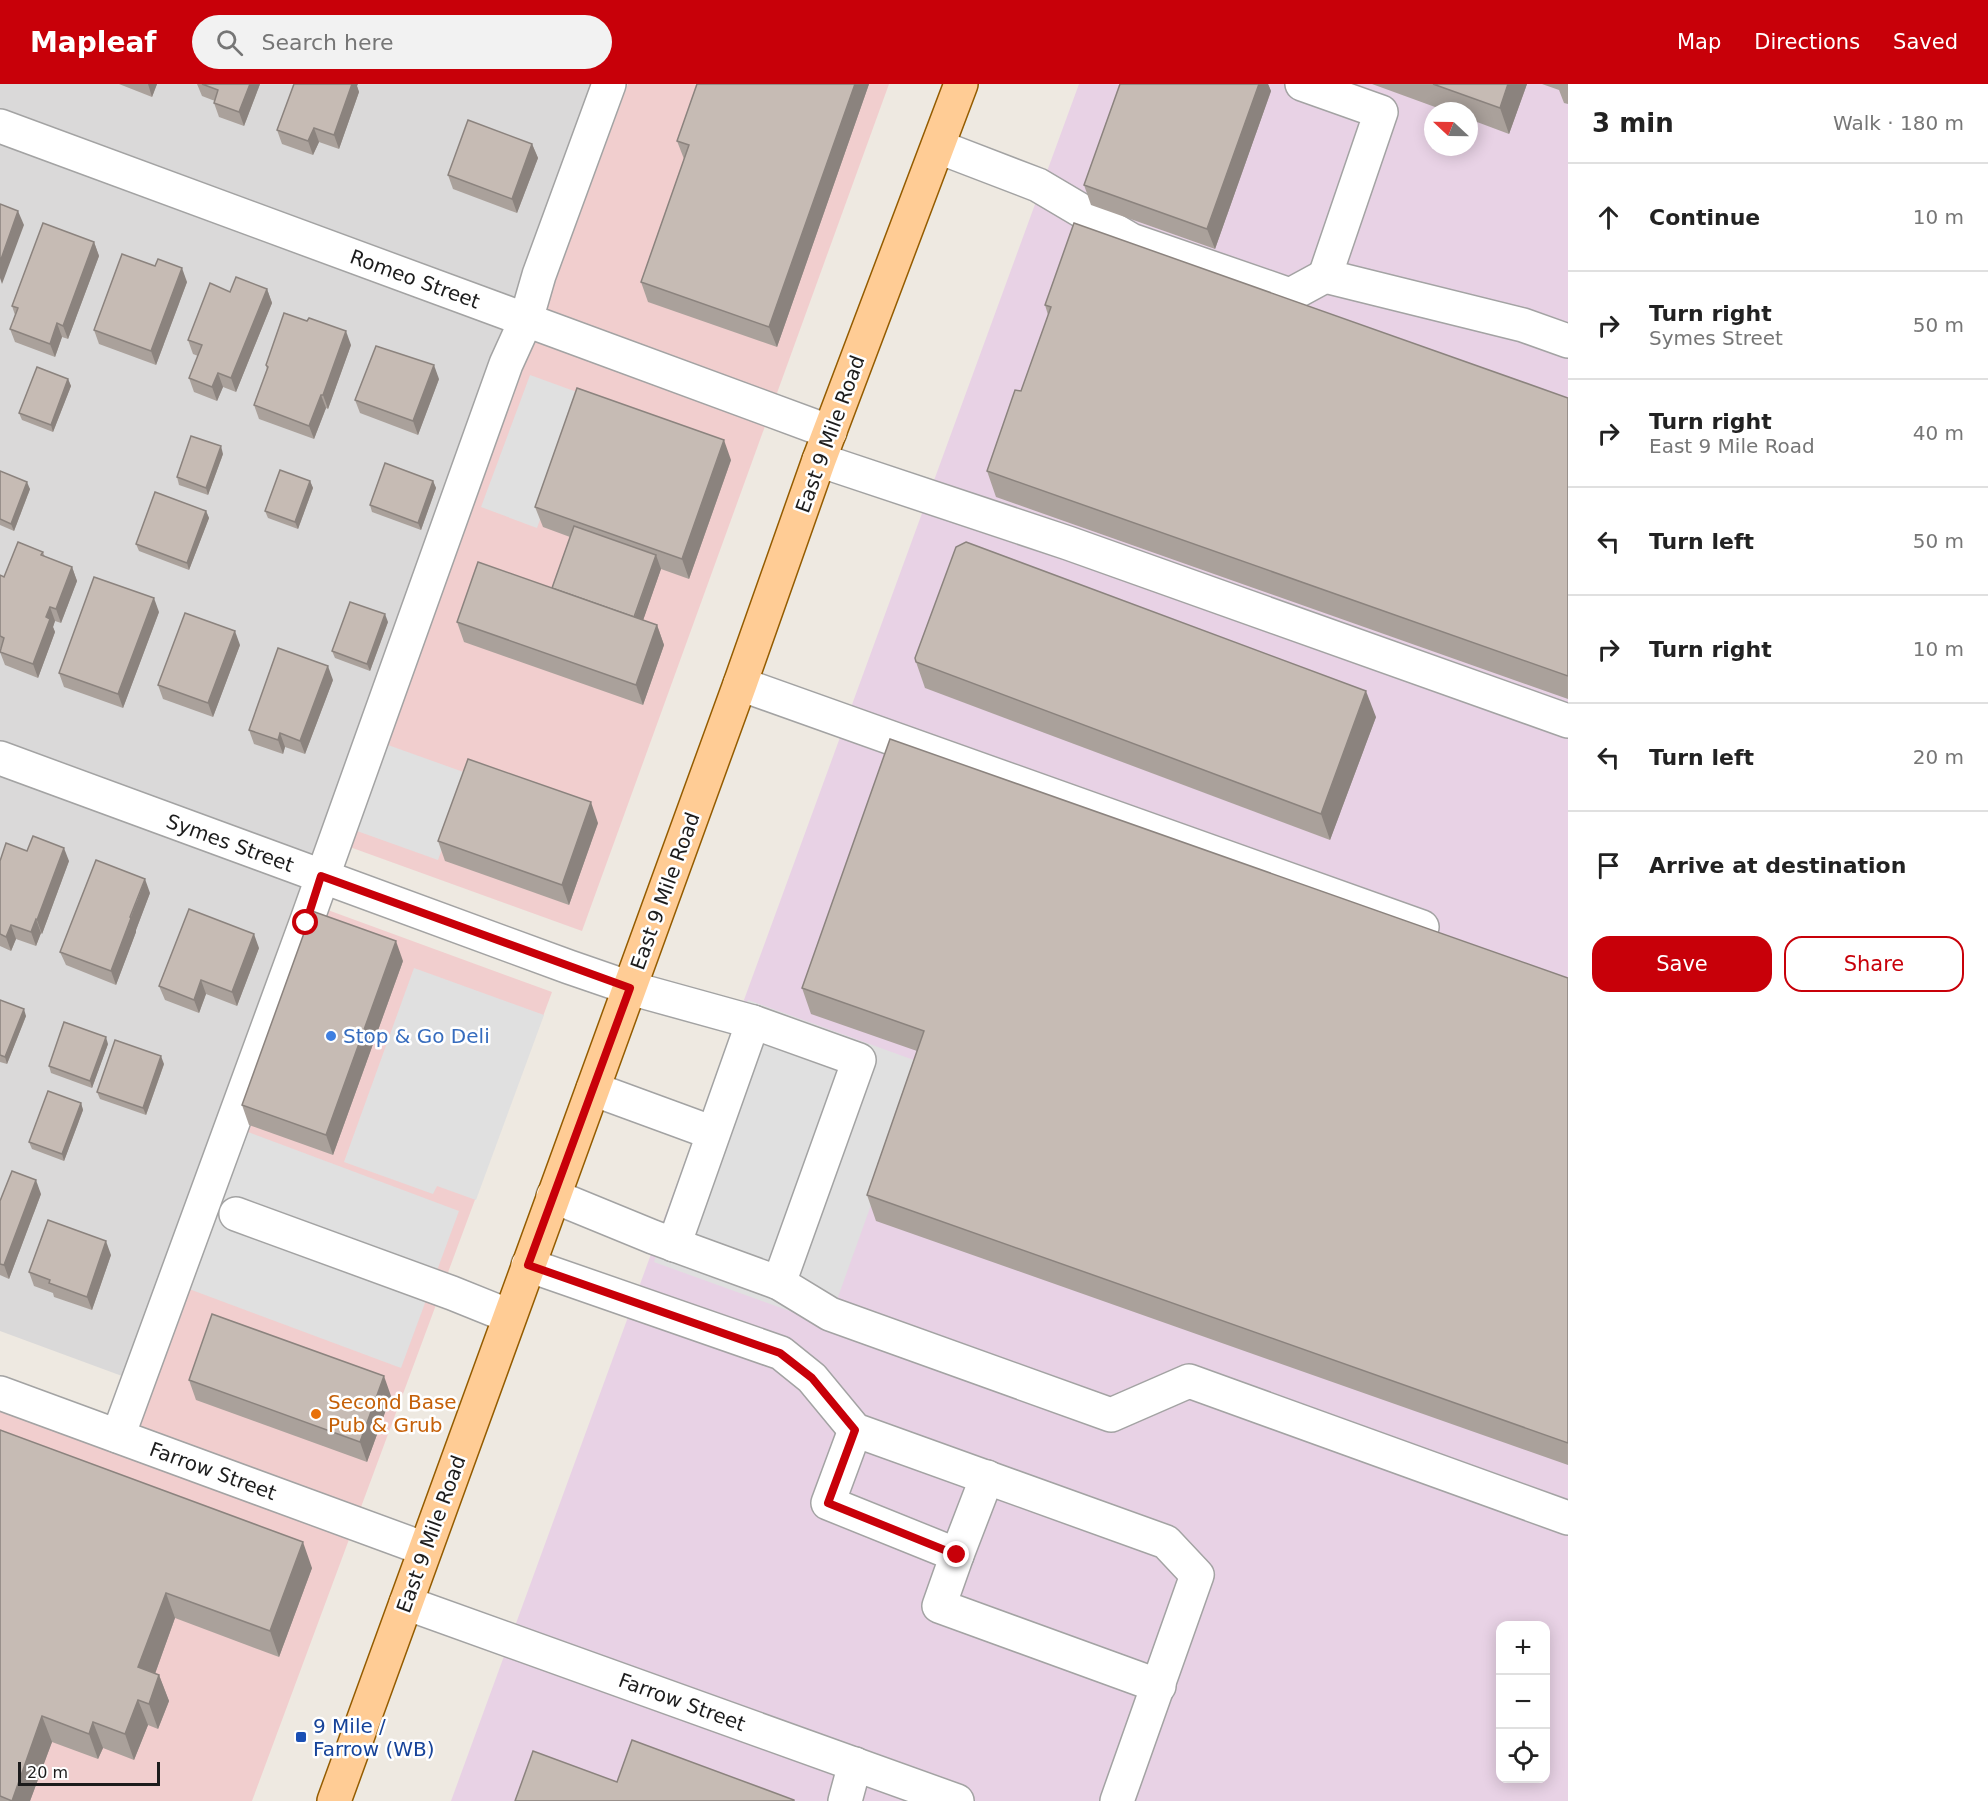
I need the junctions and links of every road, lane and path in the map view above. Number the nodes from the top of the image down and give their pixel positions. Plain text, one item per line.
1 (609, 84) edge
2 (961, 84) edge
3 (1302, 84) edge
4 (0, 126) edge
5 (939, 147) junction
6 (1325, 276) junction
7 (526, 320) junction
8 (1568, 341) edge
9 (824, 446) junction
10 (740, 684) junction
11 (1568, 721) edge
12 (0, 758) edge
13 (321, 876) junction
14 (1455, 938) edge
15 (630, 988) junction
16 (753, 1022) junction
17 (593, 1089) junction
18 (713, 1133) junction
19 (553, 1196) junction
20 (236, 1214) dead end
21 (674, 1245) junction
22 (528, 1265) junction
23 (779, 1283) junction
24 (509, 1316) junction
25 (0, 1393) edge
26 (855, 1430) junction
27 (118, 1436) junction
28 (987, 1478) junction
29 (1568, 1518) edge
30 (425, 1549) junction
31 (957, 1555) junction
32 (406, 1603) junction
33 (1159, 1686) junction
34 (855, 1764) junction
35 (334, 1801) edge
36 (845, 1801) edge
37 (957, 1801) edge
38 (1117, 1801) edge

1 - 7 street
2 - 5 main road, East 9 Mile Road
3 - 6 street
4 - 7 street, Romeo Street
5 - 6 street
5 - 9 main road, East 9 Mile Road
6 - 8 street
7 - 9 street, Romeo Street
7 - 13 street
9 - 10 main road, East 9 Mile Road
9 - 11 street, Romeo Street
10 - 14 street
10 - 15 main road, East 9 Mile Road
12 - 13 street, Symes Street
13 - 15 street, Symes Street
13 - 27 street
15 - 16 street, Symes Street
15 - 17 main road, East 9 Mile Road
16 - 18 street
16 - 23 street, Symes Street
17 - 18 street
17 - 19 main road, East 9 Mile Road
18 - 21 street
19 - 21 street
19 - 22 main road, East 9 Mile Road
20 - 24 street
21 - 23 street
22 - 24 main road, East 9 Mile Road
22 - 26 street
23 - 29 street
24 - 30 main road, East 9 Mile Road
25 - 27 street, Farrow Street
26 - 28 street
26 - 31 street
27 - 30 street, Farrow Street
28 - 31 street
28 - 33 street
30 - 32 main road, East 9 Mile Road
31 - 33 street
32 - 34 street, Farrow Street
32 - 35 main road, East 9 Mile Road
33 - 38 street
34 - 36 street
34 - 37 street, Farrow Street

